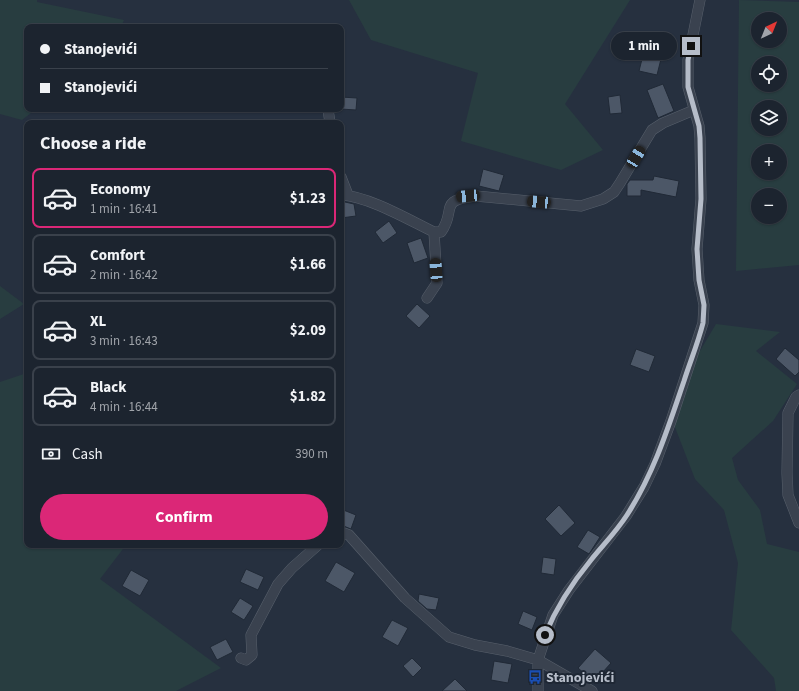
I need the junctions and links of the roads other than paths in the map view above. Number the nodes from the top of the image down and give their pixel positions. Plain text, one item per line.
1 (700, 0) edge
2 (694, 110) junction
3 (345, 195) edge
4 (434, 232) junction
5 (427, 298) dead end
6 (799, 395) edge
7 (799, 523) edge
8 (344, 533) edge
9 (315, 548) edge
10 (241, 658) dead end
11 (538, 660) junction
12 (538, 691) edge
13 (592, 691) edge

1 - 2 street
2 - 4 street
2 - 11 street
3 - 4 street
4 - 5 street
6 - 7 street
8 - 11 street
9 - 10 street
11 - 12 street
11 - 13 street

